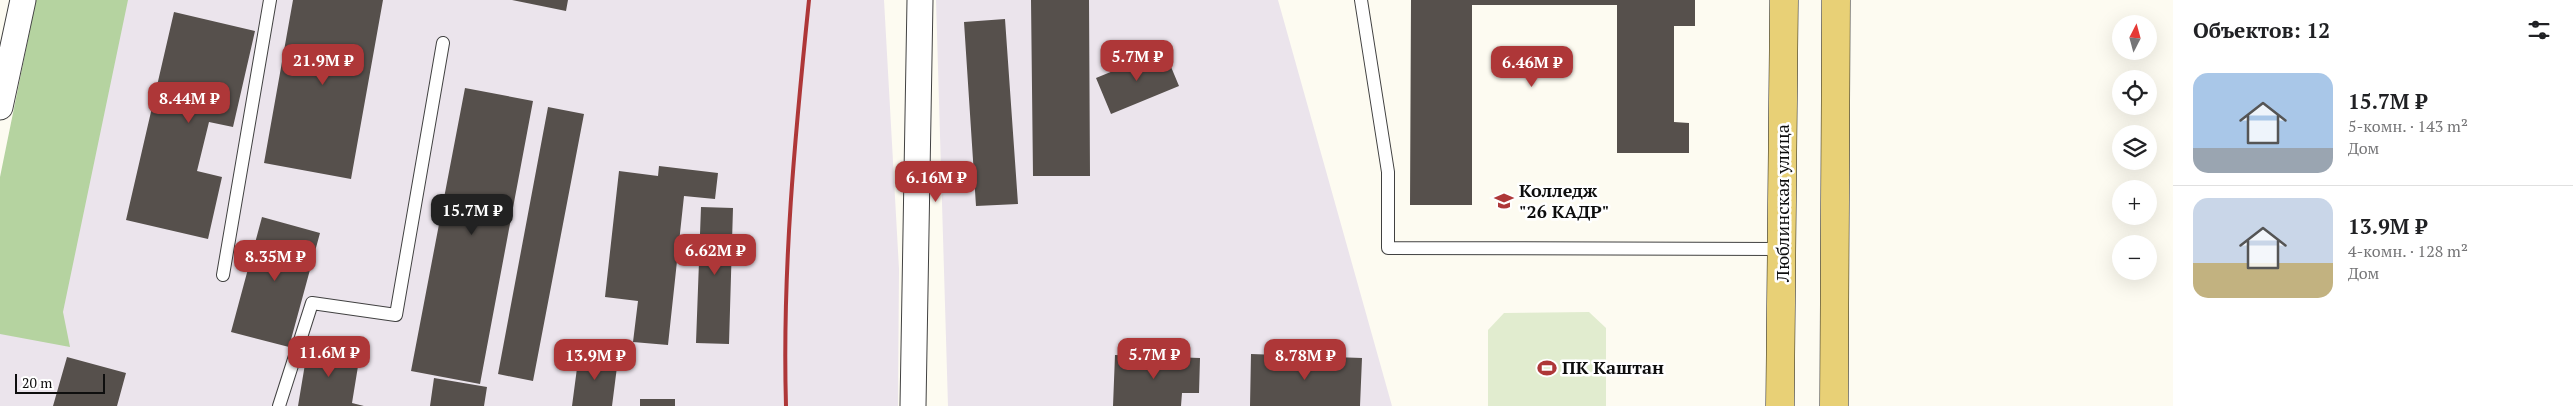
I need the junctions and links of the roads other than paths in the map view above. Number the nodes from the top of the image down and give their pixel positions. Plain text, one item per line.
1 (24, 0) edge
2 (270, 0) edge
3 (920, 0) edge
4 (1361, 0) edge
5 (1784, 0) edge
6 (1836, 0) edge
7 (443, 43) dead end
8 (0, 107) edge
9 (1783, 249) junction
10 (223, 275) dead end
11 (279, 406) edge
12 (913, 406) edge
13 (1780, 406) edge
14 (1834, 406) edge

1 - 8 street
2 - 10 lane
3 - 12 street
4 - 9 lane
5 - 9 main road, Люблинская улица
6 - 14 main road
7 - 11 lane
9 - 13 main road, Люблинская улица

